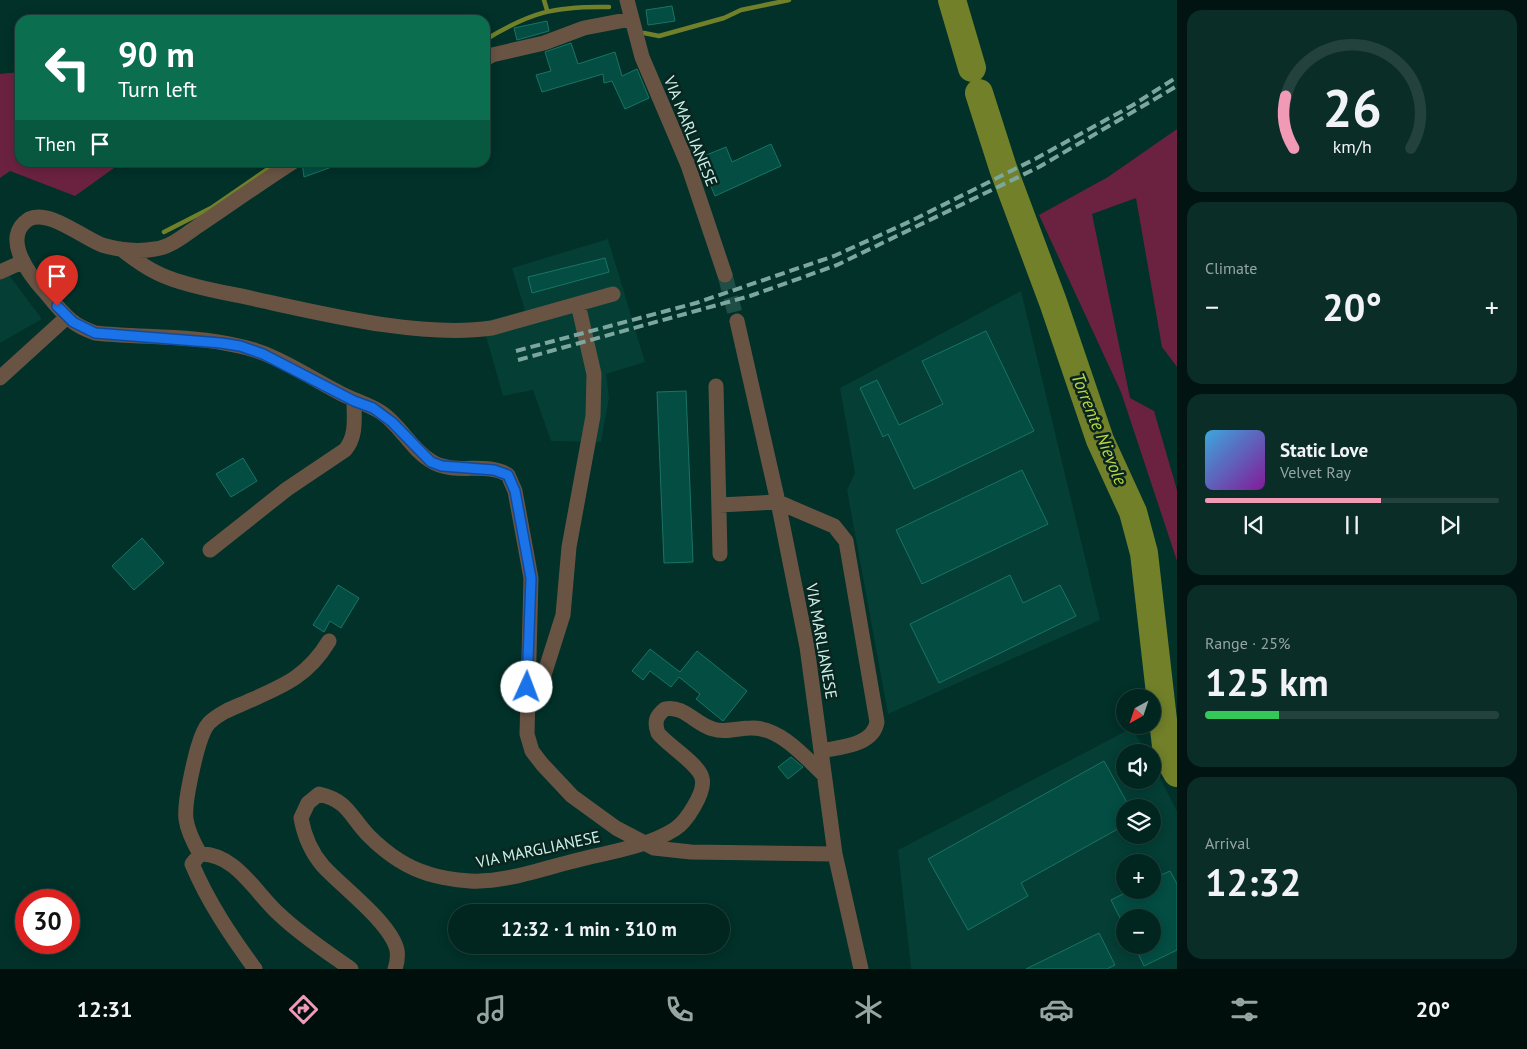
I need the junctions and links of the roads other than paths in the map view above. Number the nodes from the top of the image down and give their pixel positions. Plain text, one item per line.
1 (627, 0) edge
2 (631, 19) junction
3 (490, 57) edge
4 (286, 167) edge
5 (121, 249) junction
6 (20, 263) junction
7 (0, 272) edge
8 (725, 275) tunnel mouth
9 (613, 294) dead end
10 (578, 304) junction
11 (67, 317) junction
12 (737, 321) tunnel mouth
13 (0, 378) edge
14 (716, 386) dead end
15 (354, 401) junction
16 (778, 502) junction
17 (719, 505) junction
18 (210, 550) dead end
19 (720, 554) dead end
20 (329, 641) dead end
21 (526, 706) junction
22 (821, 750) junction
23 (824, 775) junction
24 (643, 843) junction
25 (200, 854) junction
26 (835, 854) junction
27 (256, 969) edge
28 (350, 969) edge
29 (395, 969) edge
30 (861, 969) edge

1 - 2 street, VIA MARLIANESE
2 - 3 street
2 - 8 street, VIA MARLIANESE
4 - 5 street
5 - 6 street
5 - 10 street
6 - 7 street
6 - 11 street
9 - 10 street
10 - 21 street
11 - 13 street
11 - 15 street
12 - 16 street, VIA MARLIANESE
14 - 17 street
15 - 18 street
15 - 21 street
16 - 17 street
16 - 22 street, VIA MARLIANESE
16 - 22 street
17 - 19 street
20 - 25 street
21 - 24 street
22 - 23 street, VIA MARLIANESE
23 - 24 street, VIA MARGLIANESE
23 - 26 street, VIA MARLIANESE
24 - 26 street
24 - 29 street, VIA MARGLIANESE
25 - 27 street
25 - 28 street
26 - 30 street, VIA MARLIANESE

